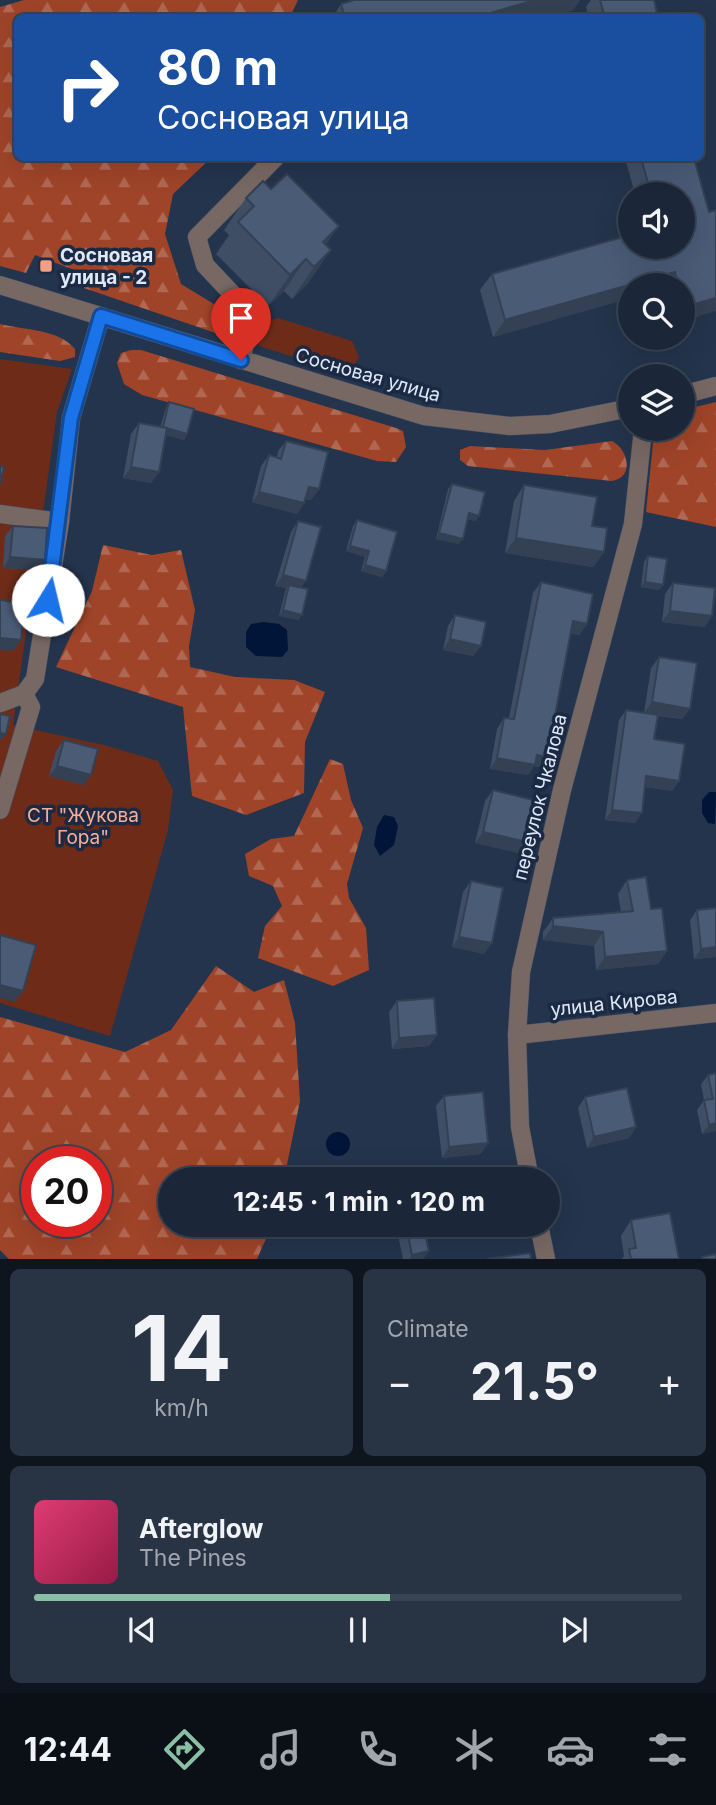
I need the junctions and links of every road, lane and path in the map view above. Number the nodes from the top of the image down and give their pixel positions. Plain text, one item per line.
1 (272, 161) edge
2 (0, 285) edge
3 (101, 316) junction
4 (241, 360) junction
5 (716, 386) edge
6 (695, 392) edge
7 (618, 410) edge
8 (642, 441) edge
9 (0, 514) edge
10 (60, 522) junction
11 (24, 694) junction
12 (0, 703) edge
13 (4, 780) edge
14 (0, 810) edge
15 (716, 1013) edge
16 (517, 1035) junction
17 (528, 1167) edge
18 (541, 1237) edge
19 (546, 1259) edge

1 - 4 street
2 - 3 street, Сосновая улица
3 - 4 street, Сосновая улица
3 - 10 street
4 - 7 street, Сосновая улица
5 - 6 street
8 - 16 street, переулок Чкалова
9 - 10 street
10 - 11 street
11 - 12 street
11 - 13 street
13 - 14 street
15 - 16 street, улица Кирова
16 - 17 street, переулок Чкалова
18 - 19 street

